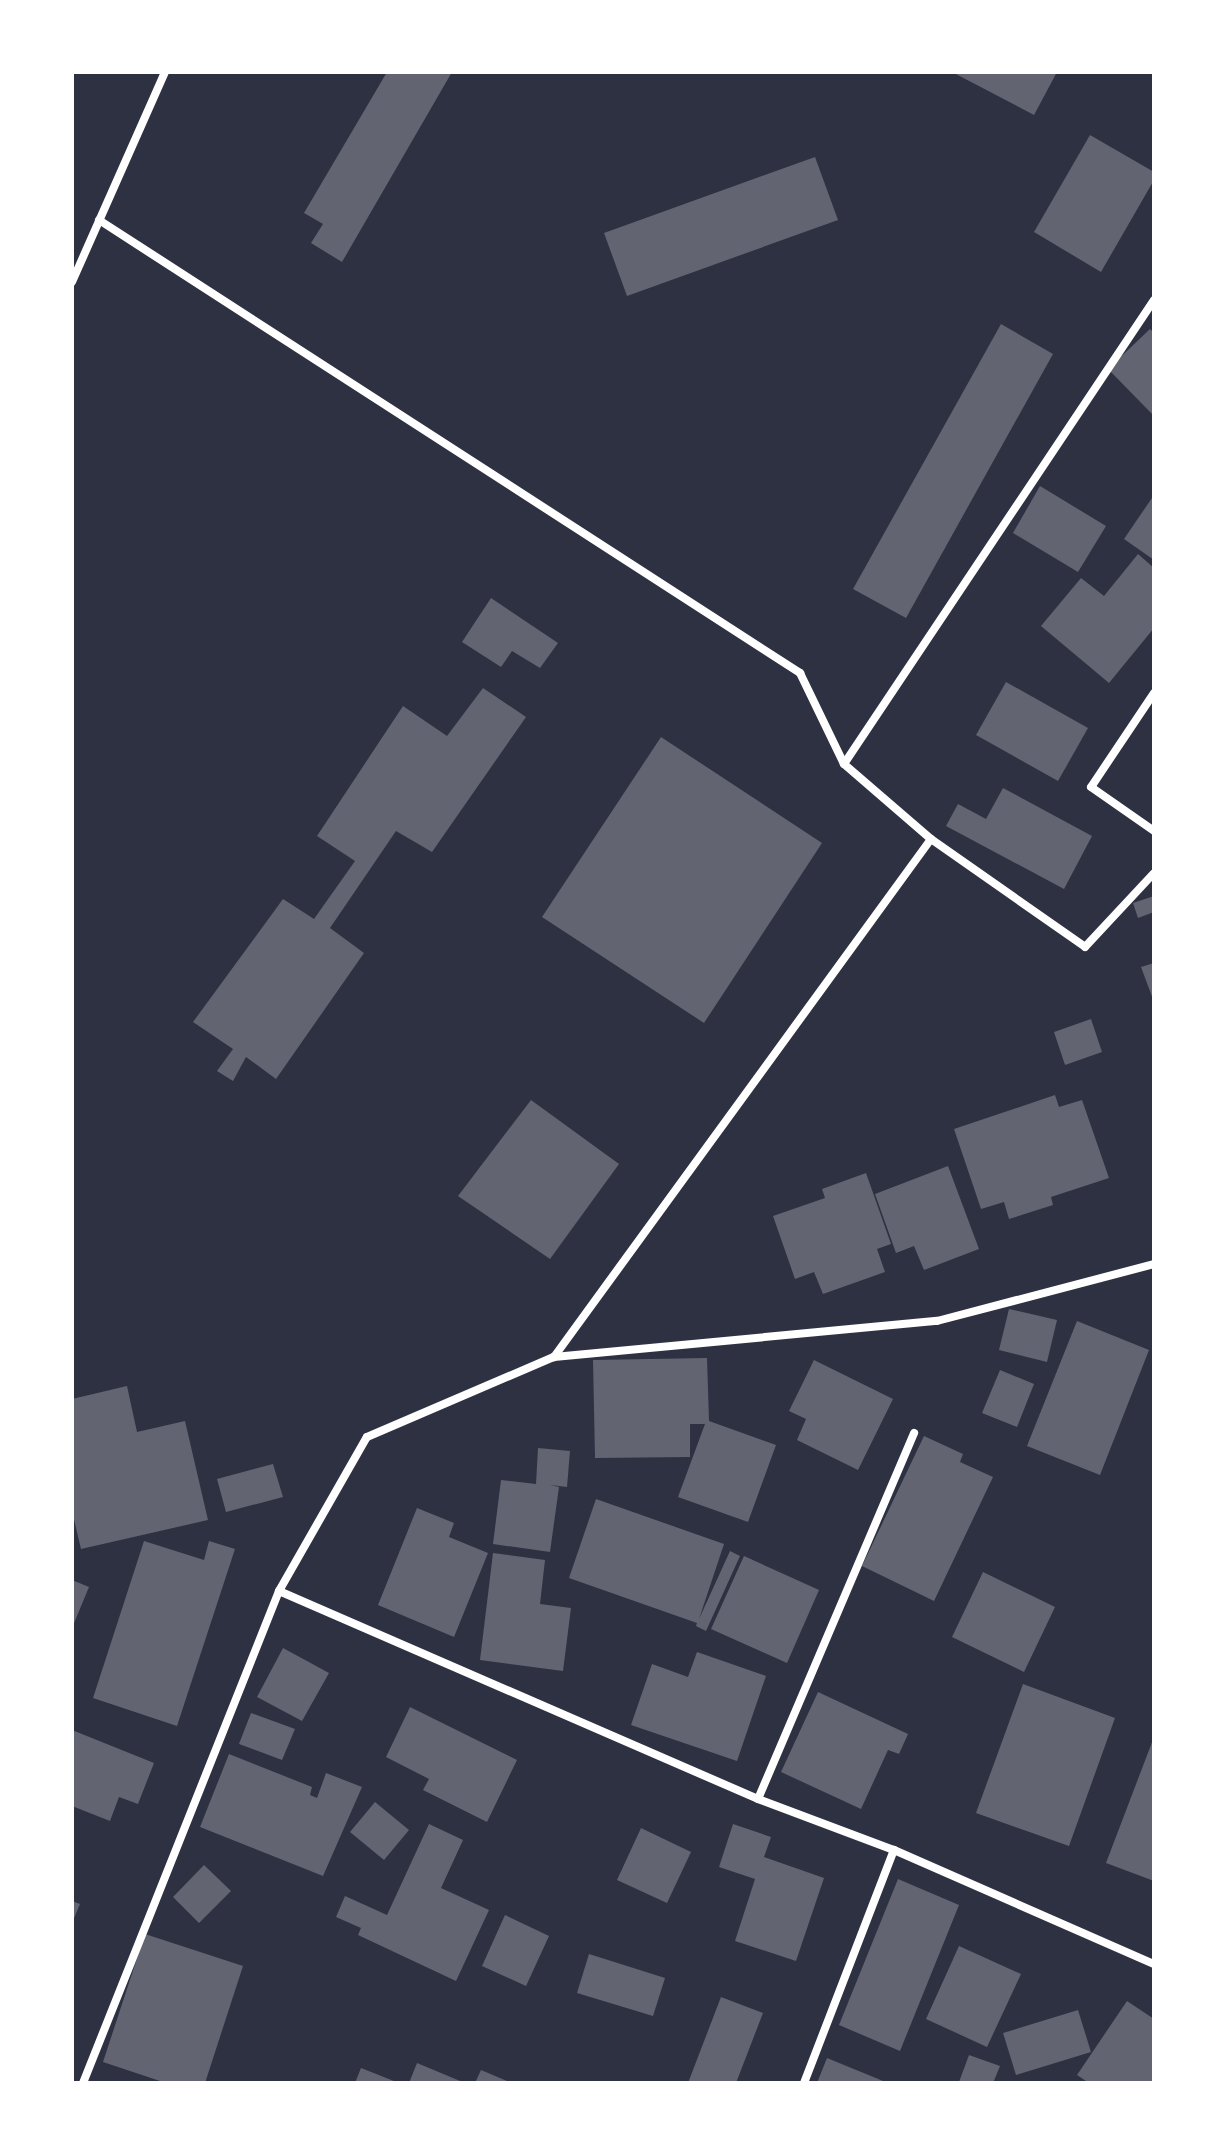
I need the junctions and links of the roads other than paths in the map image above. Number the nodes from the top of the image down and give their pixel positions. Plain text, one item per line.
1 (165, 72) edge
2 (99, 220) junction
3 (72, 282) edge
4 (1154, 300) edge
5 (1154, 693) edge
6 (844, 764) junction
7 (1154, 831) edge
8 (931, 839) junction
9 (1154, 873) edge
10 (1154, 1264) edge
11 (554, 1357) junction
12 (914, 1433) dead end
13 (279, 1591) junction
14 (758, 1799) junction
15 (894, 1850) junction
16 (1154, 1964) edge
17 (83, 2083) edge
18 (804, 2083) edge

1 - 2 street
2 - 3 street
2 - 6 street
4 - 6 street
5 - 7 street
6 - 8 street
8 - 9 street
8 - 11 street
10 - 11 street
11 - 13 street
12 - 14 street
13 - 14 street
13 - 17 street
14 - 15 street
15 - 16 street
15 - 18 street

